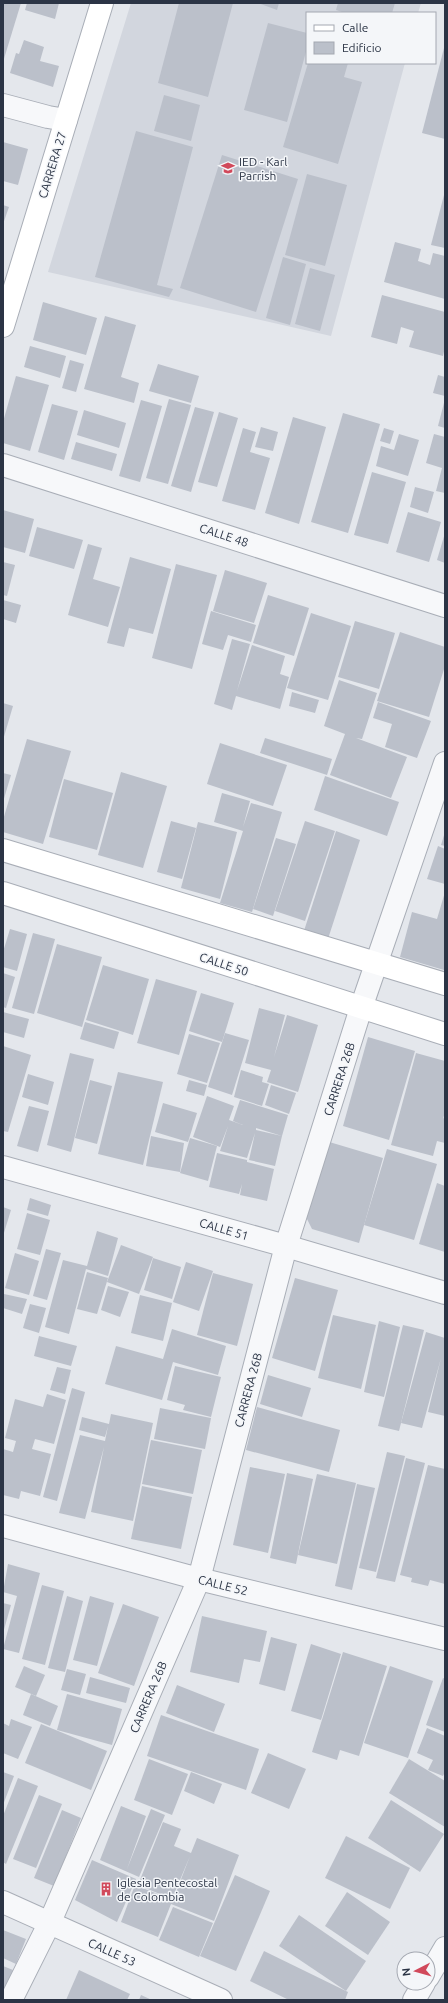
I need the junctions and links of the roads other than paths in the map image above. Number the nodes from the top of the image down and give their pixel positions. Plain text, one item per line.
1 (102, 3) edge
2 (3, 105) edge
3 (66, 120) junction
4 (3, 326) edge
5 (3, 465) edge
6 (445, 606) edge
7 (445, 763) edge
8 (3, 850) edge
9 (3, 893) edge
10 (377, 962) junction
11 (445, 984) edge
12 (361, 1008) junction
13 (445, 1034) edge
14 (3, 1167) edge
15 (286, 1246) junction
16 (445, 1294) edge
17 (3, 1526) edge
18 (199, 1579) junction
19 (445, 1639) edge
20 (3, 1902) edge
21 (49, 1924) junction
22 (445, 1948) edge
23 (436, 1963) edge
24 (419, 1991) edge
25 (11, 2000) edge
26 (221, 2000) edge
27 (414, 2000) edge

1 - 3 street, CARRERA 27
2 - 3 street
3 - 4 street, CARRERA 27
5 - 6 street, CALLE 48
7 - 10 street, CARRERA 26B
8 - 10 street
9 - 12 street, CALLE 50
10 - 11 street
10 - 12 street, CARRERA 26B
12 - 13 street, CALLE 50
12 - 15 street, CARRERA 26B
14 - 15 street, CALLE 51
15 - 16 street, CALLE 51
15 - 18 street, CARRERA 26B
17 - 18 street, CALLE 52
18 - 19 street, CALLE 52
18 - 21 street, CARRERA 26B
20 - 21 street, CALLE 53
21 - 25 street, CARRERA 26B
21 - 26 street, CALLE 53
22 - 23 street
24 - 27 street

